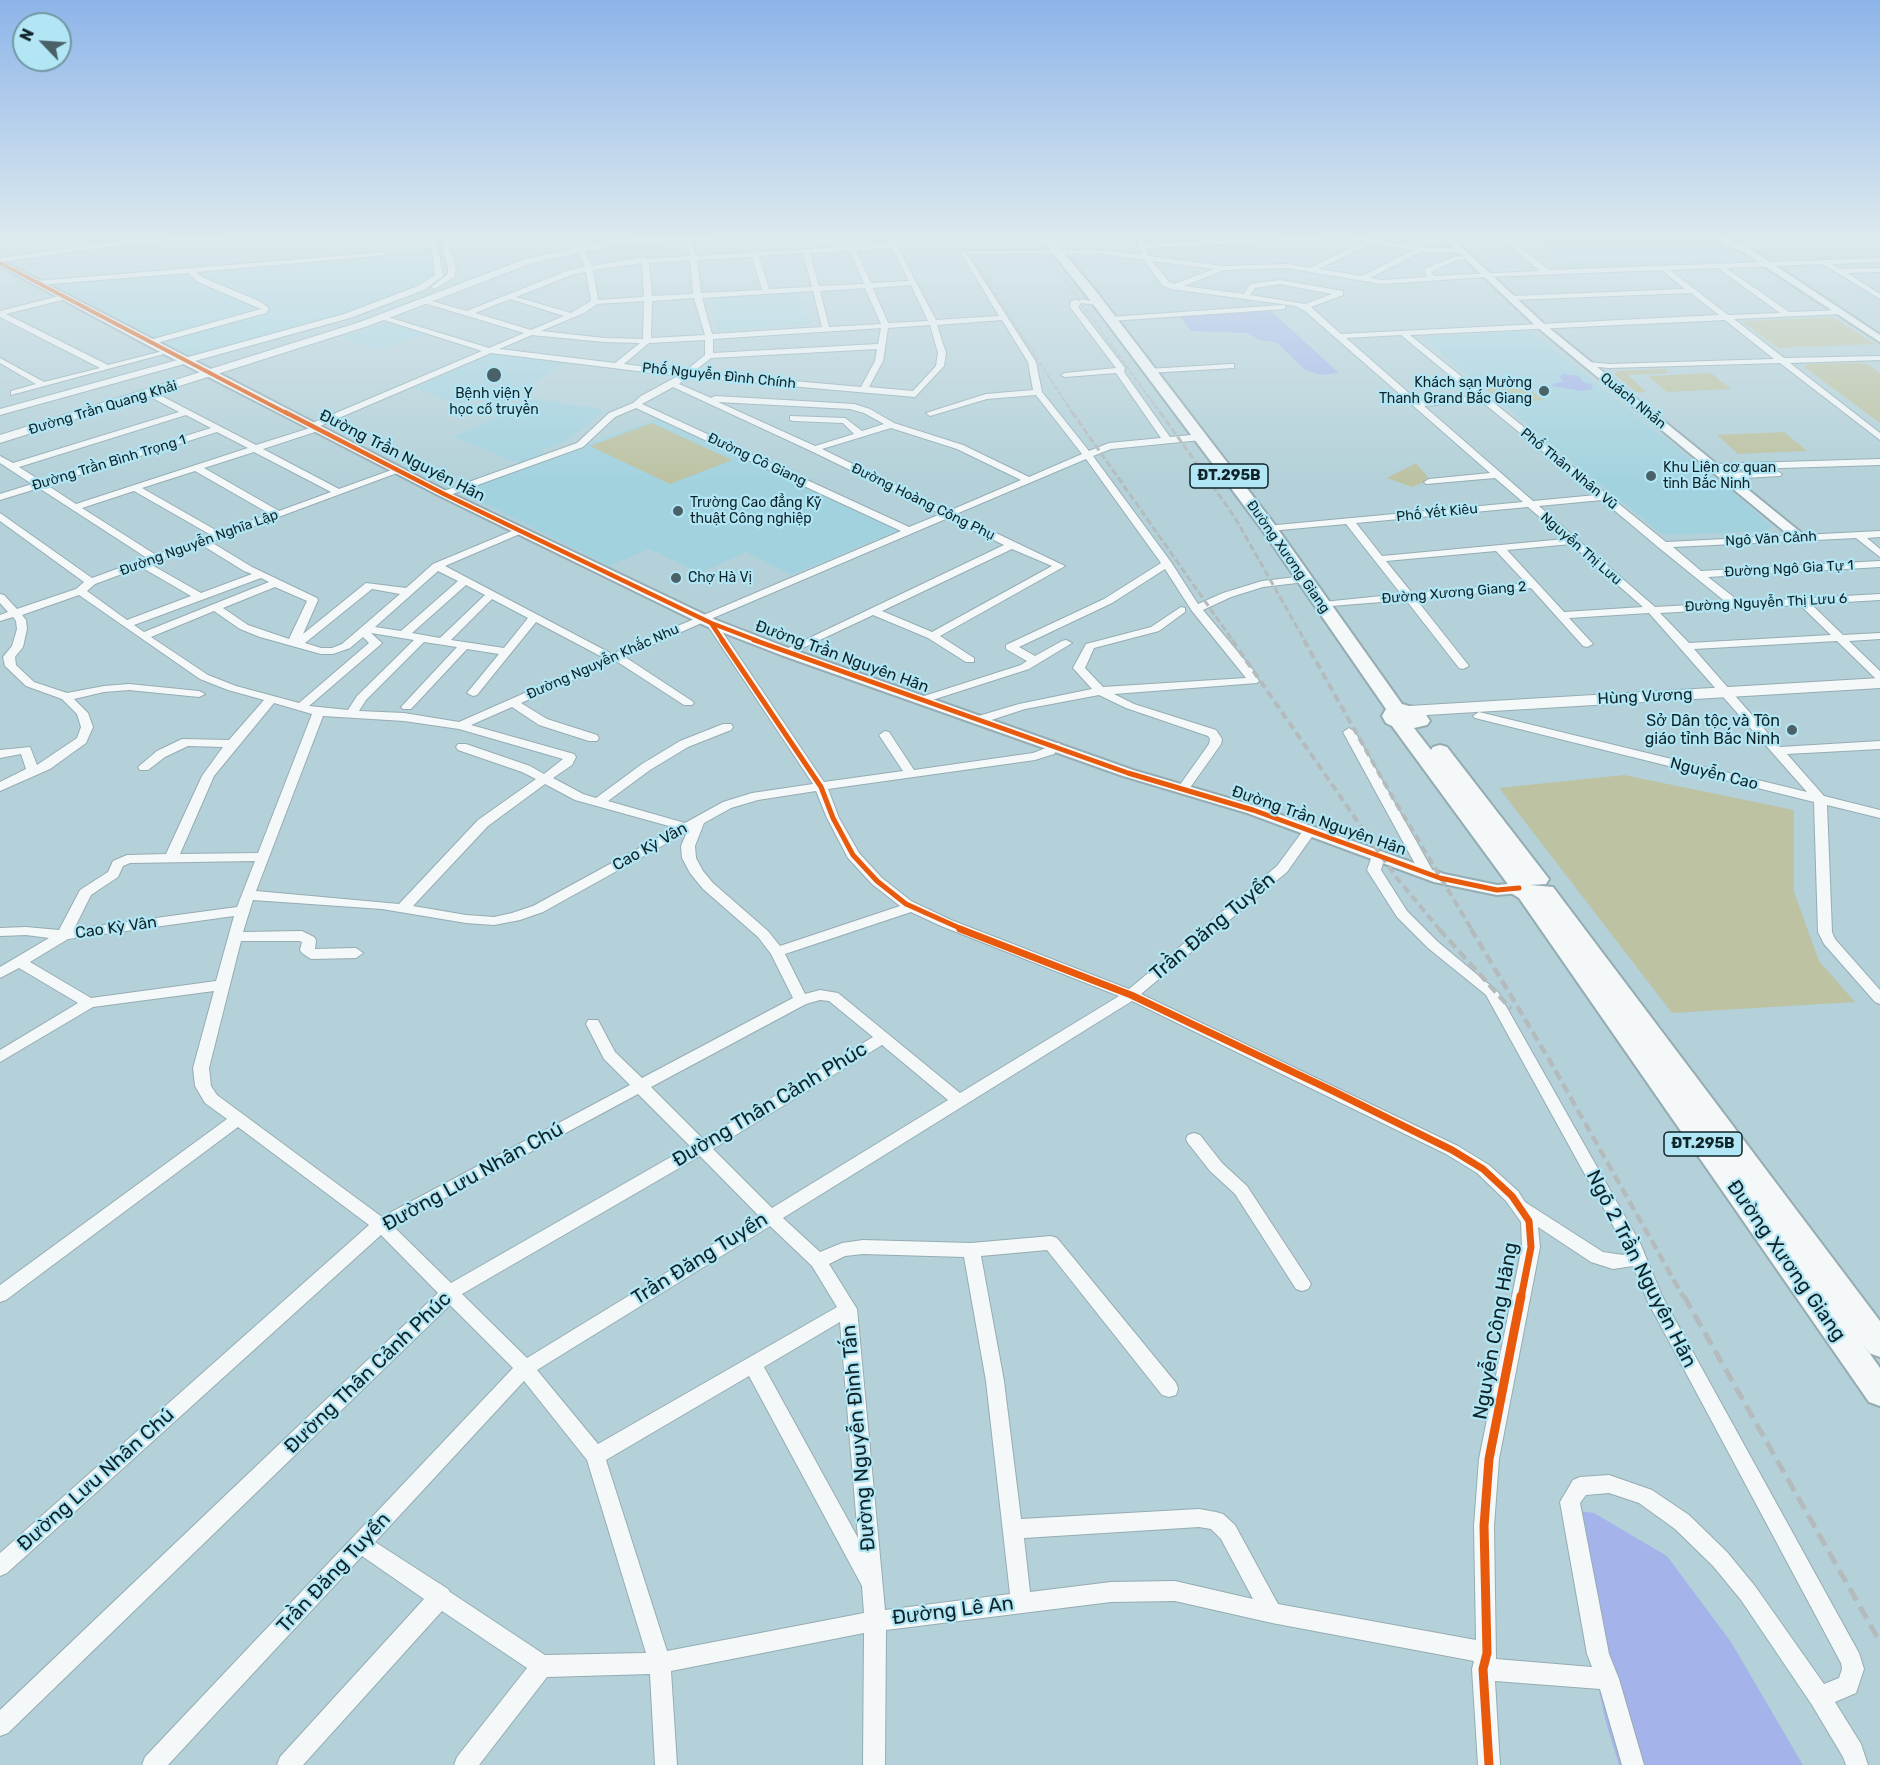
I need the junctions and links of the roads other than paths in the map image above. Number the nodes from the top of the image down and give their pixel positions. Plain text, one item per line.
1 (8, 317) edge
2 (101, 317) edge
3 (240, 317) edge
4 (342, 317) edge
5 (383, 317) edge
6 (385, 317) edge
7 (482, 317) edge
8 (564, 317) edge
9 (648, 317) edge
10 (704, 317) edge
11 (823, 317) edge
12 (882, 317) edge
13 (930, 317) edge
14 (1083, 317) edge
15 (1134, 317) edge
16 (1317, 317) edge
17 (1532, 317) edge
18 (1719, 317) edge
19 (1728, 317) edge
20 (1848, 317) edge
21 (1004, 318) joint
22 (1110, 319) joint
23 (931, 322) junction
24 (885, 325) junction
25 (1540, 325) junction
26 (826, 328) junction
27 (529, 332) junction
28 (1402, 332) junction
29 (709, 336) junction
30 (1339, 336) junction
31 (1880, 339) edge
32 (647, 341) junction
33 (149, 343) junction
34 (883, 346) junction
35 (488, 350) junction
36 (167, 352) junction
37 (709, 356) junction
38 (1879, 357) edge
39 (1778, 358) junction
40 (0, 360) edge
41 (187, 363) junction
42 (1588, 364) junction
43 (617, 366) junction
44 (1231, 366) dead end
45 (107, 368) junction
46 (1119, 371) junction
47 (1148, 371) junction
48 (211, 374) junction
49 (684, 374) junction
50 (1065, 375) dead end
51 (673, 384) junction
52 (43, 385) junction
53 (863, 390) junction
54 (1038, 392) junction
55 (14, 393) dead end
56 (150, 393) junction
57 (1482, 398) junction
58 (707, 399) junction
59 (1416, 404) junction
60 (636, 405) junction
61 (851, 406) junction
62 (0, 412) edge
63 (188, 412) junction
64 (930, 413) dead end
65 (0, 417) edge
66 (793, 418) dead end
67 (845, 422) junction
68 (891, 425) junction
69 (316, 427) junction
70 (218, 429) junction
71 (860, 434) junction
72 (1201, 437) junction
73 (1880, 437) edge
74 (0, 439) edge
75 (1167, 440) junction
76 (814, 448) junction
77 (255, 449) junction
78 (1088, 455) junction
79 (0, 459) edge
80 (1880, 462) edge
81 (13, 466) junction
82 (1714, 467) junction
83 (197, 468) junction
84 (400, 470) junction
85 (1880, 470) edge
86 (1496, 475) junction
87 (1725, 476) junction
88 (1028, 480) junction
89 (1429, 482) dead end
90 (41, 484) junction
91 (135, 488) junction
92 (338, 492) junction
93 (444, 494) junction
94 (0, 497) edge
95 (1604, 497) junction
96 (1529, 504) junction
97 (75, 507) junction
98 (278, 514) junction
99 (949, 514) junction
100 (0, 516) edge
101 (1350, 522) junction
102 (1269, 528) junction
103 (519, 531) junction
104 (909, 531) junction
105 (1880, 534) edge
106 (1858, 535) junction
107 (219, 536) junction
108 (1800, 538) junction
109 (203, 541) junction
110 (1572, 541) junction
111 (1012, 545) junction
112 (1662, 545) junction
113 (1498, 548) junction
114 (1880, 554) edge
115 (155, 559) junction
116 (1378, 559) junction
117 (142, 564) junction
118 (1167, 564) junction
119 (1880, 564) edge
120 (437, 567) junction
121 (1698, 574) junction
122 (260, 575) junction
123 (1305, 579) junction
124 (465, 581) junction
125 (91, 582) junction
126 (274, 582) junction
127 (1534, 585) junction
128 (80, 591) junction
129 (409, 592) junction
130 (491, 595) junction
131 (0, 597) edge
132 (200, 597) junction
133 (1407, 597) junction
134 (1880, 597) edge
135 (1803, 602) junction
136 (1323, 605) junction
137 (1737, 605) junction
138 (215, 607) junction
139 (1196, 609) junction
140 (1181, 610) dead end
141 (1652, 610) junction
142 (873, 611) junction
143 (17, 613) junction
144 (1564, 615) junction
145 (0, 618) edge
146 (534, 618) junction
147 (706, 621) junction
148 (126, 624) junction
149 (365, 631) junction
150 (403, 635) junction
151 (143, 636) junction
152 (932, 636) junction
153 (1880, 636) edge
154 (422, 638) junction
155 (1840, 638) junction
156 (443, 641) junction
157 (1066, 643) dead end
158 (295, 644) junction
159 (1587, 644) dead end
160 (465, 645) junction
161 (1686, 646) junction
162 (506, 652) junction
163 (786, 652) junction
164 (614, 657) junction
165 (970, 660) dead end
166 (1036, 661) junction
167 (1463, 666) dead end
168 (1880, 676) edge
169 (1880, 683) edge
170 (1100, 691) junction
171 (473, 693) dead end
172 (199, 694) dead end
173 (1880, 696) edge
174 (66, 698) junction
175 (270, 699) junction
176 (1730, 699) junction
177 (922, 700) junction
178 (513, 703) junction
179 (688, 703) dead end
180 (301, 707) junction
181 (407, 707) dead end
182 (1512, 709) junction
183 (319, 712) junction
184 (351, 714) junction
185 (1479, 716) junction
186 (1409, 718) junction
187 (979, 720) junction
188 (460, 726) junction
189 (727, 727) dead end
190 (1349, 732) dead end
191 (885, 735) dead end
192 (593, 738) dead end
193 (232, 744) junction
194 (1880, 745) edge
195 (462, 747) dead end
196 (1055, 747) junction
197 (1776, 751) junction
198 (0, 754) edge
199 (144, 767) dead end
200 (33, 770) junction
201 (911, 774) junction
202 (545, 779) junction
203 (0, 787) edge
204 (821, 787) junction
205 (1183, 789) junction
206 (1820, 800) junction
207 (598, 802) junction
208 (1880, 814) edge
209 (692, 824) junction
210 (1310, 831) junction
211 (1378, 856) junction
212 (262, 857) junction
213 (171, 858) junction
214 (1427, 873) junction
215 (1529, 887) junction
216 (244, 903) junction
217 (912, 907) junction
218 (403, 908) junction
219 (0, 932) edge
220 (64, 935) junction
221 (235, 936) junction
222 (777, 952) junction
223 (356, 953) dead end
224 (20, 962) junction
225 (0, 974) edge
226 (223, 986) junction
227 (1131, 995) junction
228 (1880, 999) edge
229 (801, 1000) junction
230 (88, 1003) junction
231 (592, 1024) dead end
232 (883, 1038) junction
233 (0, 1058) edge
234 (640, 1086) junction
235 (958, 1100) junction
236 (238, 1119) junction
237 (1194, 1139) dead end
238 (701, 1148) junction
239 (1518, 1206) junction
240 (770, 1216) junction
241 (381, 1225) junction
242 (971, 1250) junction
243 (1637, 1255) junction
244 (818, 1261) junction
245 (1302, 1284) dead end
246 (2, 1292) edge
247 (451, 1292) junction
248 (848, 1309) junction
249 (1880, 1344) edge
250 (752, 1363) junction
251 (525, 1368) junction
252 (1168, 1389) dead end
253 (1880, 1393) edge
254 (595, 1456) junction
255 (1013, 1529) junction
256 (362, 1545) junction
257 (0, 1566) edge
258 (872, 1586) junction
259 (441, 1596) junction
260 (1021, 1602) junction
261 (1272, 1613) junction
262 (875, 1621) junction
263 (1485, 1661) junction
264 (660, 1663) junction
265 (542, 1666) junction
266 (1608, 1679) junction
267 (1820, 1697) junction
268 (0, 1725) edge
269 (153, 1765) edge
270 (288, 1765) edge
271 (465, 1765) edge
272 (666, 1765) edge
273 (874, 1765) edge
274 (1489, 1765) edge
275 (1633, 1765) edge
276 (1857, 1765) edge

1 - 45 street
2 - 33 street, Đường Trần Nguyên Hãn
3 - 33 street
4 - 41 street
5 - 48 main road, Đường Trần Quang Khải
6 - 35 street, Phố Nguyễn Đình Chính
7 - 27 street
8 - 27 street
9 - 32 street
10 - 29 street
11 - 26 street
12 - 24 street
13 - 23 street
14 - 46 street
15 - 22 street
16 - 30 street, Nguyễn Thị Lưu
17 - 25 street, Quách Nhẫn
18 - 25 street
19 - 39 street
20 - 31 street
21 - 23 street
21 - 54 street
22 - 47 main road, Đường Xương Giang / ĐT.295B
23 - 24 street
23 - 53 street, Phố Nguyễn Đình Chính
24 - 26 street
24 - 34 street
25 - 28 street
25 - 42 street, Quách Nhẫn
26 - 29 street
27 - 32 street
27 - 35 street
28 - 30 street
28 - 57 street, Phố Thân Nhân Vũ
29 - 32 street
29 - 37 street
30 - 59 street, Nguyễn Thị Lưu
32 - 43 street
33 - 36 street, Đường Trần Nguyên Hãn
34 - 37 street
34 - 53 street
35 - 43 street, Phố Nguyễn Đình Chính
35 - 69 street
36 - 41 street, Đường Trần Nguyên Hãn
36 - 45 street
37 - 49 street
38 - 39 street
38 - 39 street
39 - 42 street
39 - 73 street
40 - 52 street
41 - 48 street, Đường Trần Nguyên Hãn
41 - 62 street
41 - 65 street
42 - 82 street, Quách Nhẫn
43 - 49 street, Phố Nguyễn Đình Chính
44 - 47 street
45 - 52 street
46 - 50 street
46 - 75 street
47 - 72 main road, Đường Xương Giang / ĐT.295B
48 - 56 main road, Đường Trần Quang Khải
48 - 69 street, Đường Trần Nguyên Hãn
49 - 51 street
49 - 53 street, Phố Nguyễn Đình Chính
51 - 58 street, Đường Hoàng Công Phụ
51 - 60 street
52 - 55 street
54 - 64 street
54 - 78 street
56 - 63 street
56 - 74 main road, Đường Trần Quang Khải
57 - 59 street
57 - 95 street, Phố Thân Nhân Vũ
58 - 61 street
58 - 76 street, Đường Hoàng Công Phụ
59 - 86 street, Nguyễn Thị Lưu
60 - 93 street
60 - 104 street, Đường Cô Giang
61 - 67 street
61 - 68 street
63 - 70 street
63 - 81 street
66 - 67 street
67 - 71 street
68 - 71 street
68 - 88 street
69 - 77 street
69 - 84 street, Đường Trần Nguyên Hãn
70 - 77 street
70 - 90 street, Đường Trần Bình Trọng 1
71 - 76 street
72 - 75 street, Đường Nguyễn Khắc Nhu
72 - 102 main road, Đường Xương Giang / ĐT.295B
75 - 78 street, Đường Nguyễn Khắc Nhu
76 - 99 street, Đường Hoàng Công Phụ
77 - 83 street
77 - 92 street
78 - 88 street, Đường Nguyễn Khắc Nhu
78 - 118 street
79 - 81 street
80 - 82 street
81 - 90 street
82 - 87 street, Quách Nhẫn
83 - 91 street
83 - 98 street
84 - 92 street, Đường Nguyễn Nghĩa Lập
84 - 93 street, Đường Trần Nguyên Hãn
85 - 87 street
86 - 89 street
86 - 96 street, Nguyễn Thị Lưu
87 - 108 street, Quách Nhẫn
88 - 99 street, Đường Nguyễn Khắc Nhu
90 - 94 street, Đường Trần Bình Trọng 1
90 - 97 street
91 - 97 street
91 - 107 street
92 - 98 street, Đường Nguyễn Nghĩa Lập
93 - 103 street, Đường Trần Nguyên Hãn
95 - 96 street, Phố Yết Kiêu
95 - 112 street, Phố Thân Nhân Vũ
96 - 101 street, Phố Yết Kiêu
96 - 110 street, Nguyễn Thị Lưu
97 - 115 street
98 - 107 street, Đường Nguyễn Nghĩa Lập
99 - 104 street, Đường Nguyễn Khắc Nhu
99 - 111 street, Đường Hoàng Công Phụ
100 - 125 street
101 - 102 street, Phố Yết Kiêu
101 - 116 street
102 - 123 main road, Đường Xương Giang / ĐT.295B
103 - 120 street
103 - 147 street, Đường Trần Nguyên Hãn
104 - 147 street, Đường Nguyễn Khắc Nhu
105 - 106 street, Ngô Văn Cảnh
106 - 108 street, Ngô Văn Cảnh
106 - 114 street
107 - 109 street, Đường Nguyễn Nghĩa Lập
108 - 112 street, Ngô Văn Cảnh
109 - 115 street, Đường Nguyễn Nghĩa Lập
109 - 122 street
110 - 113 street
110 - 141 street, Nguyễn Thị Lưu
111 - 142 street, Đường Hoàng Công Phụ
111 - 152 street
112 - 121 street, Phố Thân Nhân Vũ
113 - 116 street
113 - 127 street, Đường Xương Giang 2
115 - 117 street, Đường Nguyễn Nghĩa Lập
116 - 133 street
117 - 125 street, Đường Nguyễn Nghĩa Lập
117 - 132 street
118 - 139 street
118 - 166 street
119 - 121 street, Đường Ngô Gia Tự 1
120 - 124 street
120 - 129 street
121 - 137 street, Phố Thân Nhân Vũ
122 - 126 street
122 - 132 street
123 - 136 main road, Đường Xương Giang / ĐT.295B
123 - 139 street
124 - 130 street
124 - 150 street
125 - 128 street, Đường Nguyễn Nghĩa Lập
126 - 138 street
126 - 158 street
127 - 133 street, Đường Xương Giang 2
127 - 144 street
128 - 143 street, Đường Nguyễn Nghĩa Lập
128 - 148 street
129 - 149 street
129 - 158 street
130 - 146 street
130 - 156 street
131 - 143 street
132 - 148 street
133 - 136 street, Đường Xương Giang 2
133 - 167 street
134 - 135 street, Đường Nguyễn Thị Lưu 6
135 - 137 street, Đường Nguyễn Thị Lưu 6
135 - 155 street
136 - 186 main road, Đường Xương Giang / ĐT.295B
137 - 141 street, Đường Nguyễn Thị Lưu 6
138 - 151 street
138 - 158 street
139 - 170 street
140 - 170 street
141 - 144 street, Đường Nguyễn Thị Lưu 6
141 - 161 street, Nguyễn Thị Lưu
142 - 152 street
142 - 163 street, Đường Hoàng Công Phụ
143 - 145 street, Đường Nguyễn Nghĩa Lập
143 - 174 street
144 - 159 street
146 - 162 street
146 - 164 street
147 - 163 street, Đường Trần Nguyên Hãn
147 - 164 street, Đường Nguyễn Khắc Nhu
147 - 204 street, Nguyễn Công Hãng
148 - 151 street
149 - 150 street
149 - 158 street
149 - 180 street
150 - 154 street
151 - 175 street
152 - 165 street
153 - 155 street
154 - 156 street
154 - 184 street
155 - 161 street
155 - 168 street
156 - 160 street
157 - 166 street
160 - 162 street
160 - 181 street
161 - 176 street, Nguyễn Thị Lưu
162 - 171 street
163 - 177 street, Đường Trần Nguyên Hãn
164 - 178 street, Đường Nguyễn Khắc Nhu
164 - 179 street
166 - 177 street
169 - 176 main road, Hùng Vương
170 - 187 street
170 - 205 street
172 - 174 street
173 - 176 main road, Hùng Vương
174 - 200 street
175 - 180 street
175 - 193 street
176 - 182 main road, Hùng Vương
176 - 197 street, Nguyễn Thị Lưu
177 - 187 street, Đường Trần Nguyên Hãn
178 - 188 street, Đường Nguyễn Khắc Nhu
178 - 192 street
180 - 183 street
182 - 185 main road, Hùng Vương
182 - 186 main road, Hùng Vương
183 - 184 street
183 - 212 street
184 - 188 street
185 - 186 main road, Hùng Vương
185 - 206 street, Nguyễn Cao
186 - 215 main road, Đường Xương Giang / ĐT.295B
187 - 196 street, Đường Trần Nguyên Hãn
188 - 202 street
189 - 207 street
190 - 214 street
191 - 201 street
193 - 199 street
193 - 213 street
194 - 197 street
195 - 202 street
196 - 201 street, Cao Kỳ Vân
196 - 205 street, Đường Trần Nguyên Hãn
197 - 206 street, Nguyễn Thị Lưu
198 - 200 street
200 - 203 street
201 - 204 street, Cao Kỳ Vân
202 - 207 street
202 - 218 street
204 - 209 street, Cao Kỳ Vân
204 - 217 street, Nguyễn Công Hãng
205 - 210 street, Đường Trần Nguyên Hãn
206 - 208 street, Nguyễn Cao
206 - 228 street
207 - 209 street
209 - 218 street, Cao Kỳ Vân
209 - 222 street
210 - 211 street, Đường Trần Nguyên Hãn
210 - 227 street, Trần Đăng Tuyển
211 - 214 street, Đường Trần Nguyên Hãn
211 - 243 street, Ngõ 2 Trần Nguyên Hãn
212 - 213 street
212 - 216 street
213 - 220 street
214 - 215 street, Đường Trần Nguyên Hãn
215 - 249 main road, Đường Xương Giang / ĐT.295B
215 - 253 main road, Đường Xương Giang / ĐT.295B
216 - 218 street, Cao Kỳ Vân
216 - 220 street, Cao Kỳ Vân
216 - 221 street
217 - 222 street
217 - 227 street, Nguyễn Công Hãng
219 - 220 street
220 - 224 street, Cao Kỳ Vân
221 - 223 street
221 - 226 street
222 - 229 street
224 - 225 street, Cao Kỳ Vân
224 - 230 street
226 - 230 street
226 - 236 street
227 - 235 street, Trần Đăng Tuyển
227 - 239 street, Nguyễn Công Hãng
229 - 232 street, Đường Lưu Nhân Chú
229 - 234 street, Đường Lưu Nhân Chú
230 - 233 street
231 - 234 street, Đường Nguyễn Đình Tấn
232 - 235 street, Đường Lưu Nhân Chú
232 - 238 street, Đường Thân Cảnh Phúc
234 - 238 street, Đường Nguyễn Đình Tấn
234 - 241 street, Đường Lưu Nhân Chú
235 - 240 street, Trần Đăng Tuyển
236 - 241 street
236 - 246 street
237 - 245 street
238 - 240 street, Đường Nguyễn Đình Tấn
238 - 247 street, Đường Thân Cảnh Phúc
239 - 243 street
239 - 263 street, Nguyễn Công Hãng
240 - 244 street, Đường Nguyễn Đình Tấn
240 - 251 street, Trần Đăng Tuyển
241 - 247 street
241 - 257 street, Đường Lưu Nhân Chú
242 - 244 street
242 - 252 street
242 - 255 street
243 - 267 street, Ngõ 2 Trần Nguyên Hãn
244 - 248 street, Đường Nguyễn Đình Tấn
247 - 251 street
247 - 268 street, Đường Thân Cảnh Phúc
248 - 250 street
248 - 258 street, Đường Nguyễn Đình Tấn
250 - 254 street
250 - 258 street
251 - 254 street
251 - 256 street, Trần Đăng Tuyển
254 - 264 street
255 - 260 street
255 - 261 street
256 - 259 street
256 - 269 street, Trần Đăng Tuyển
258 - 262 street, Đường Nguyễn Đình Tấn
259 - 265 street
259 - 270 street
260 - 261 street, Đường Lê An
260 - 262 street, Đường Lê An
261 - 263 street, Đường Lê An
262 - 264 street, Đường Lê An
262 - 273 street, Đường Nguyễn Đình Tấn
263 - 266 street, Đường Lê An
263 - 274 street, Nguyễn Công Hãng
264 - 265 street, Đường Lê An
264 - 272 street
265 - 271 street
266 - 267 street
266 - 275 street
267 - 276 street

